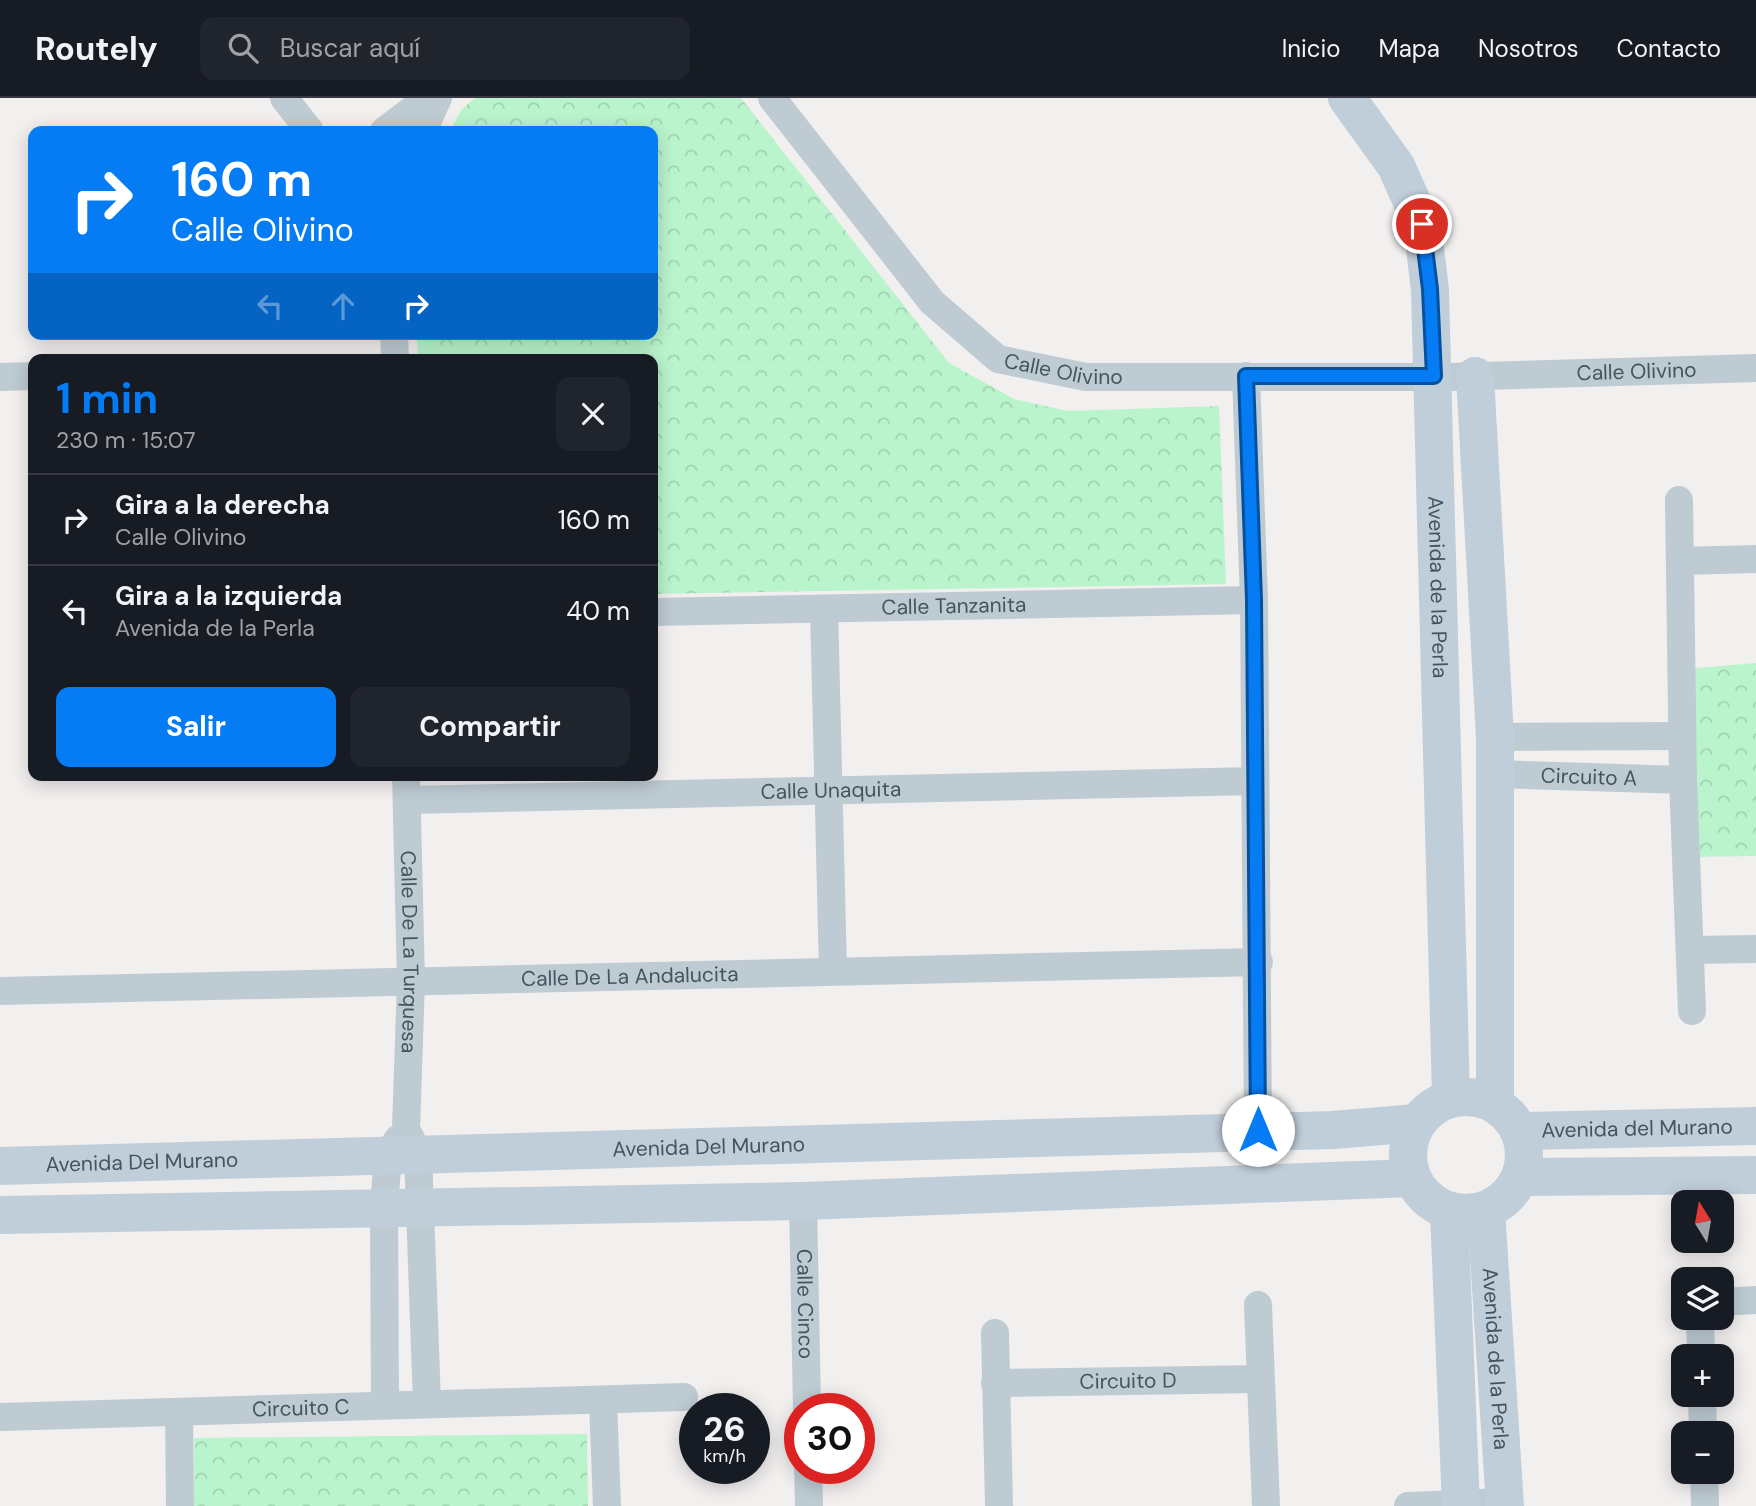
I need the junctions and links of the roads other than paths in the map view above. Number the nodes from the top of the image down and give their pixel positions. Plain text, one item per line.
1 (284, 98) edge
2 (428, 98) edge
3 (438, 98) edge
4 (772, 98) edge
5 (1347, 98) edge
6 (306, 126) edge
7 (391, 126) edge
8 (425, 126) edge
9 (1756, 368) edge
10 (28, 376) edge
11 (1246, 376) junction
12 (1456, 376) junction
13 (0, 377) edge
14 (1679, 500) dead end
15 (1756, 559) edge
16 (1680, 561) junction
17 (1254, 600) junction
18 (824, 609) junction
19 (658, 612) edge
20 (1682, 736) junction
21 (1495, 756) junction
22 (1683, 780) junction
23 (1255, 781) junction
24 (406, 788) edge
25 (829, 789) junction
26 (1756, 949) edge
27 (1690, 950) junction
28 (1258, 962) junction
29 (834, 971) junction
30 (411, 981) junction
31 (0, 991) edge
32 (1692, 1011) dead end
33 (1451, 1098) junction
34 (1495, 1104) junction
35 (1417, 1123) junction
36 (1756, 1126) edge
37 (1258, 1130) junction
38 (1520, 1131) junction
39 (404, 1145) junction
40 (0, 1166) edge
41 (1756, 1175) edge
42 (1520, 1177) junction
43 (1412, 1178) junction
44 (803, 1201) junction
45 (403, 1208) junction
46 (1467, 1210) junction
47 (0, 1215) edge
48 (1756, 1300) edge
49 (1734, 1302) edge
50 (1258, 1305) dead end
51 (995, 1333) dead end
52 (1259, 1379) junction
53 (995, 1383) junction
54 (807, 1393) edge
55 (679, 1397) edge
56 (603, 1401) junction
57 (427, 1404) junction
58 (385, 1405) junction
59 (179, 1412) junction
60 (0, 1418) edge
61 (808, 1484) edge
62 (1704, 1484) edge
63 (1461, 1504) edge
64 (1505, 1504) edge
65 (180, 1506) edge
66 (607, 1506) edge
67 (809, 1506) edge
68 (999, 1506) edge
69 (1266, 1506) edge
70 (1408, 1506) edge
71 (1705, 1506) edge

1 - 6 street
2 - 7 street
3 - 8 street
4 - 11 street, Calle Olivino
5 - 12 street, Avenida de la Perla
9 - 12 street, Calle Olivino
10 - 13 street
11 - 12 street, Calle Olivino
11 - 17 street
12 - 21 street, Avenida de la Perla
12 - 33 street, Avenida de la Perla
14 - 16 street
15 - 16 street
16 - 20 street
17 - 18 street, Calle Tanzanita
17 - 23 street
18 - 19 street, Calle Tanzanita
18 - 25 street
20 - 21 street, Circuito A
20 - 22 street
21 - 22 street, Circuito A
21 - 34 street, Avenida de la Perla
22 - 27 street
23 - 25 street, Calle Unaquita
23 - 28 street
24 - 25 street, Calle Unaquita
24 - 30 street, Calle De La Turquesa
25 - 29 street
26 - 27 street
27 - 32 street
28 - 29 street, Calle De La Andalucita
28 - 37 street
29 - 30 street, Calle De La Andalucita
30 - 31 street, Calle De La Andalucita
30 - 39 street, Calle De La Turquesa
33 - 34 street
33 - 35 street
34 - 38 street
35 - 37 street, Avenida Del Murano
35 - 43 street
36 - 38 street, Avenida del Murano
37 - 39 street, Avenida Del Murano
38 - 42 street
39 - 40 street, Avenida Del Murano
39 - 45 street, Calle De La Turquesa
41 - 42 street
42 - 46 street
43 - 44 street
43 - 46 street
44 - 45 street
44 - 54 street, Calle Cinco
45 - 47 street
45 - 57 street, Calle De La Turquesa
45 - 58 street, Calle De La Turquesa
46 - 63 street, Avenida de la Perla
46 - 64 street, Avenida de la Perla
48 - 49 street
50 - 52 street
51 - 53 street
52 - 53 street, Circuito D
52 - 69 street
53 - 68 street
55 - 56 street, Circuito C
56 - 57 street, Circuito C
56 - 66 street
57 - 58 street, Circuito C
58 - 59 street, Circuito C
59 - 60 street, Circuito C
59 - 65 street
61 - 67 street
62 - 71 street
63 - 64 street
63 - 70 street

